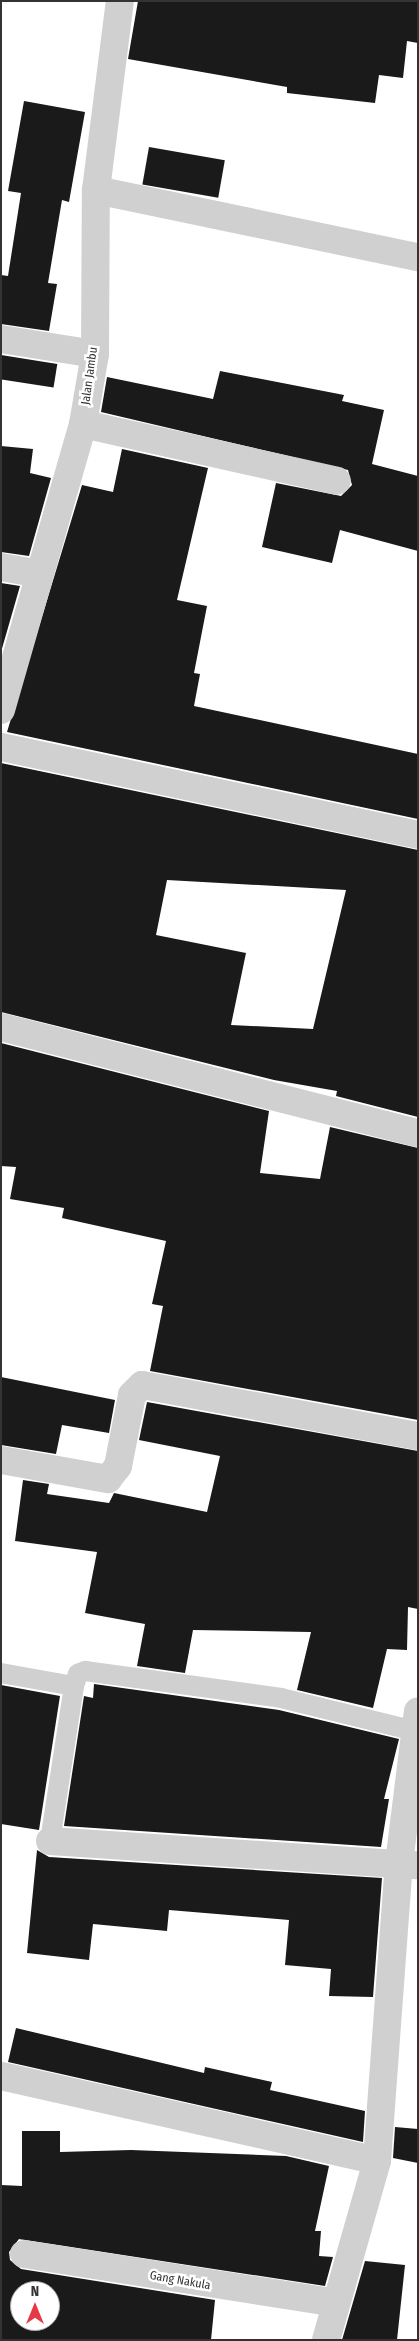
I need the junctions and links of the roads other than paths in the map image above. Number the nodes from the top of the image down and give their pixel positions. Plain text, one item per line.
1 (120, 1) edge
2 (96, 190) junction
3 (418, 257) edge
4 (1, 339) edge
5 (95, 354) junction
6 (83, 424) junction
7 (337, 481) dead end
8 (1, 567) edge
9 (39, 574) junction
10 (1, 710) edge
11 (1, 747) edge
12 (418, 835) edge
13 (1, 1028) edge
14 (418, 1133) edge
15 (418, 1436) edge
16 (1, 1460) edge
17 (1, 1673) edge
18 (74, 1686) junction
19 (416, 1721) edge
20 (50, 1842) joint
21 (408, 1864) edge
22 (1, 2076) edge
23 (377, 2161) junction
24 (24, 2254) dead end
25 (336, 2304) junction
26 (326, 2340) edge

1 - 2 street, Jalan Jambu
2 - 3 street
2 - 5 street, Jalan Jambu
4 - 5 street
5 - 6 street, Jalan Jambu
6 - 7 street
6 - 9 street, Jalan Jambu
8 - 9 street
9 - 10 street, Jalan Jambu
11 - 12 street
13 - 14 street
15 - 16 street
17 - 18 lane
18 - 19 lane
18 - 20 lane
19 - 21 street
20 - 21 street
21 - 23 street
22 - 23 street
23 - 25 street
24 - 25 street, Gang Nakula
25 - 26 street

